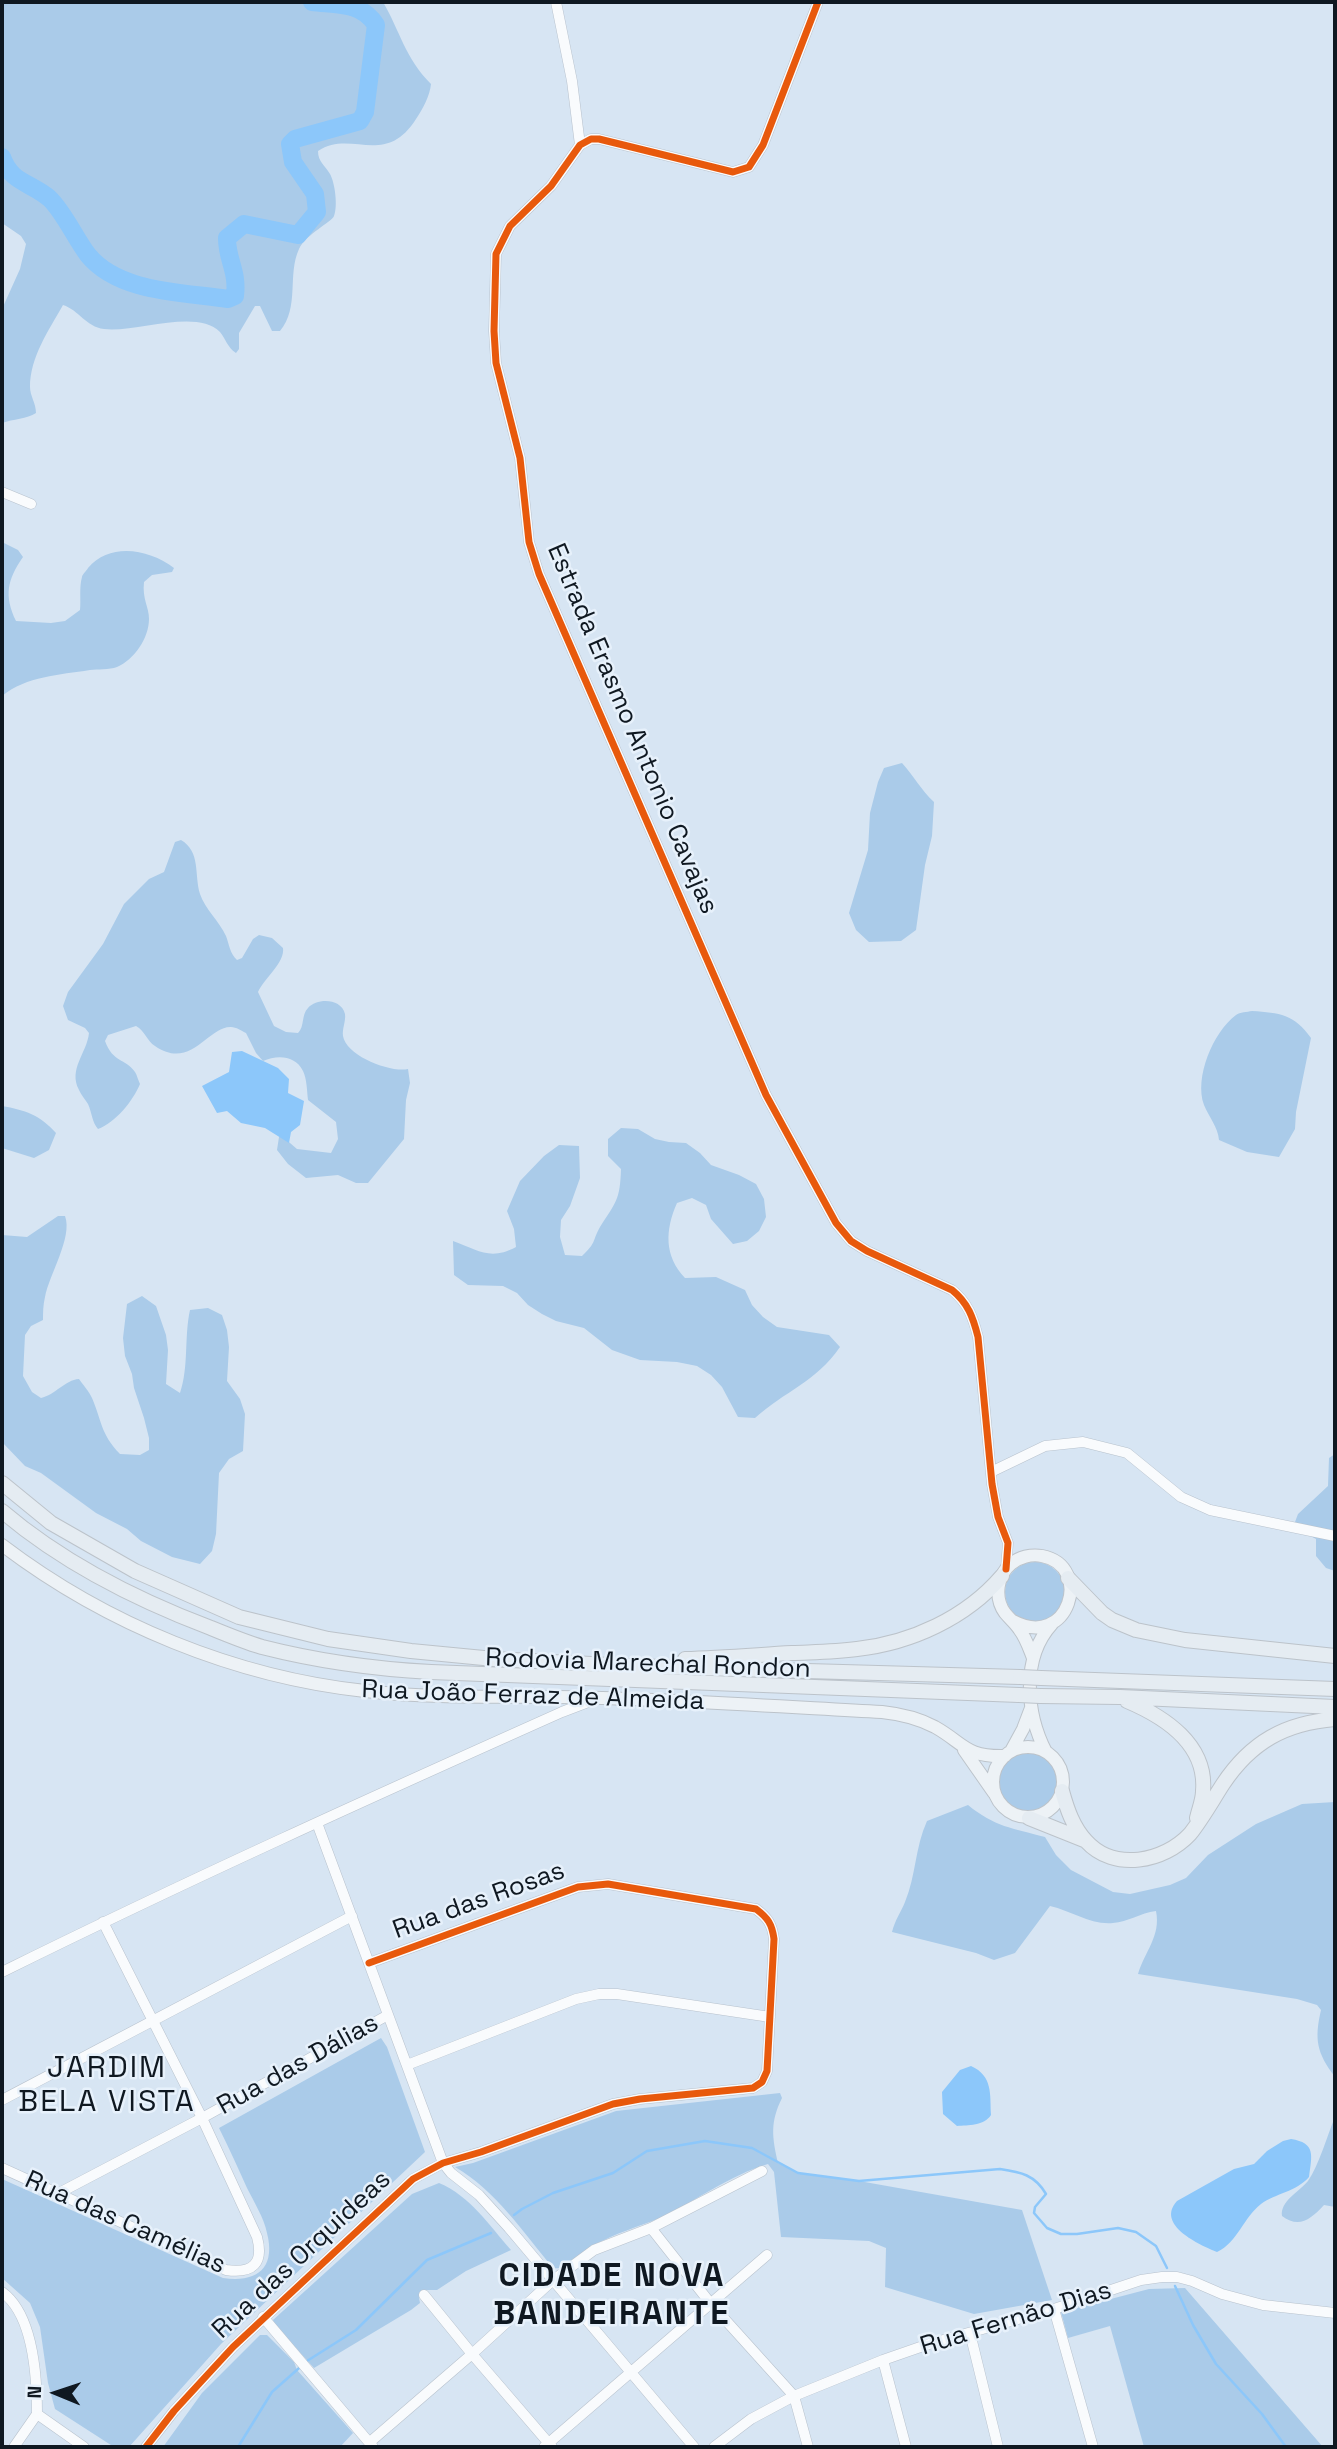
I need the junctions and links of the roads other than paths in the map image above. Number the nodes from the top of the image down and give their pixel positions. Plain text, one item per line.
1 (556, 2) edge
2 (818, 2) edge
3 (577, 149) junction
4 (2, 492) edge
5 (31, 504) dead end
6 (991, 1472) junction
7 (2, 1483) edge
8 (2, 1511) edge
9 (1335, 1536) edge
10 (1008, 1543) junction
11 (2, 1545) edge
12 (1024, 1557) junction
13 (1004, 1572) junction
14 (1068, 1578) junction
15 (1013, 1621) junction
16 (1052, 1624) junction
17 (1335, 1656) edge
18 (1032, 1658) junction
19 (630, 1666) junction
20 (1335, 1689) edge
21 (600, 1698) junction
22 (1120, 1698) junction
23 (1035, 1702) junction
24 (1335, 1707) edge
25 (1335, 1719) edge
26 (962, 1747) junction
27 (1046, 1752) junction
28 (1008, 1753) junction
29 (1062, 1791) junction
30 (994, 1793) junction
31 (1029, 1818) junction
32 (317, 1823) junction
33 (1194, 1830) junction
34 (1085, 1840) junction
35 (352, 1916) junction
36 (103, 1922) junction
37 (369, 1963) junction
38 (2, 1972) edge
39 (388, 2015) junction
40 (770, 2017) junction
41 (153, 2020) junction
42 (407, 2066) junction
43 (2, 2100) edge
44 (202, 2118) junction
45 (443, 2163) junction
46 (2, 2168) edge
47 (762, 2171) dead end
48 (59, 2193) junction
49 (651, 2228) junction
50 (767, 2255) dead end
51 (552, 2281) junction
52 (2, 2292) edge
53 (424, 2295) dead end
54 (711, 2304) junction
55 (1054, 2309) junction
56 (1335, 2313) edge
57 (263, 2317) junction
58 (970, 2333) junction
59 (472, 2354) junction
60 (883, 2360) junction
61 (630, 2372) junction
62 (794, 2396) junction
63 (37, 2414) junction
64 (372, 2445) edge
65 (549, 2446) edge
66 (14, 2447) edge
67 (83, 2447) edge
68 (146, 2447) edge
69 (694, 2447) edge
70 (714, 2447) edge
71 (808, 2447) edge
72 (906, 2447) edge
73 (998, 2447) edge
74 (1093, 2447) edge

1 - 3 street
2 - 3 street
3 - 6 street, Estrada Erasmo Antonio Cavajas
4 - 5 street
6 - 9 street
6 - 10 street, Estrada Erasmo Antonio Cavajas
7 - 19 highway, Rodovia Marechal Rondon
8 - 23 highway, Rodovia Marechal Rondon, bridge
10 - 12 street
10 - 13 street
11 - 21 main road, Rua João Ferraz de Almeida
12 - 13 main road
12 - 14 main road
13 - 15 main road
13 - 19 highway
14 - 16 main road
14 - 17 highway
15 - 16 main road
15 - 18 main road
16 - 18 main road
18 - 23 main road
19 - 20 highway, Rodovia Marechal Rondon, bridge
21 - 26 main road, Rua João Ferraz de Almeida
21 - 32 street
22 - 23 highway, Rodovia Marechal Rondon
22 - 24 highway, Rodovia Marechal Rondon
22 - 33 highway
23 - 27 main road
23 - 28 main road
25 - 33 highway
26 - 28 main road, Rua João Ferraz de Almeida
26 - 30 main road, Rua João Ferraz de Almeida
27 - 28 main road
27 - 29 main road
28 - 30 main road
29 - 31 main road
29 - 34 highway
30 - 31 main road
31 - 34 highway
32 - 35 street
32 - 36 street
33 - 34 highway
35 - 37 street
35 - 41 street
36 - 38 street
36 - 41 street
37 - 39 street
37 - 40 street, Rua das Rosas
39 - 42 street
39 - 44 street, Rua das Dálias
40 - 42 street
40 - 45 street, Rua das Orquideas
41 - 43 street
41 - 44 street
42 - 45 street
44 - 48 street, Rua das Dálias
44 - 48 street, Rua das Camélias
45 - 51 street
45 - 57 street, Rua das Orquideas
46 - 48 street, Rua das Camélias
47 - 49 street
49 - 51 street
49 - 54 street
50 - 54 street
51 - 59 street
51 - 61 street
52 - 63 street
53 - 59 street
54 - 61 street
54 - 62 street
55 - 56 street, Rua Fernão Dias
55 - 58 street, Rua Fernão Dias
55 - 74 street
57 - 64 street
57 - 68 street, Rua das Orquideas
58 - 60 street, Rua Fernão Dias
58 - 73 street
59 - 64 street
59 - 65 street
60 - 62 street, Rua Fernão Dias
60 - 72 street
61 - 65 street
61 - 69 street
62 - 70 street, Rua Fernão Dias
62 - 71 street
63 - 66 street
63 - 67 street

